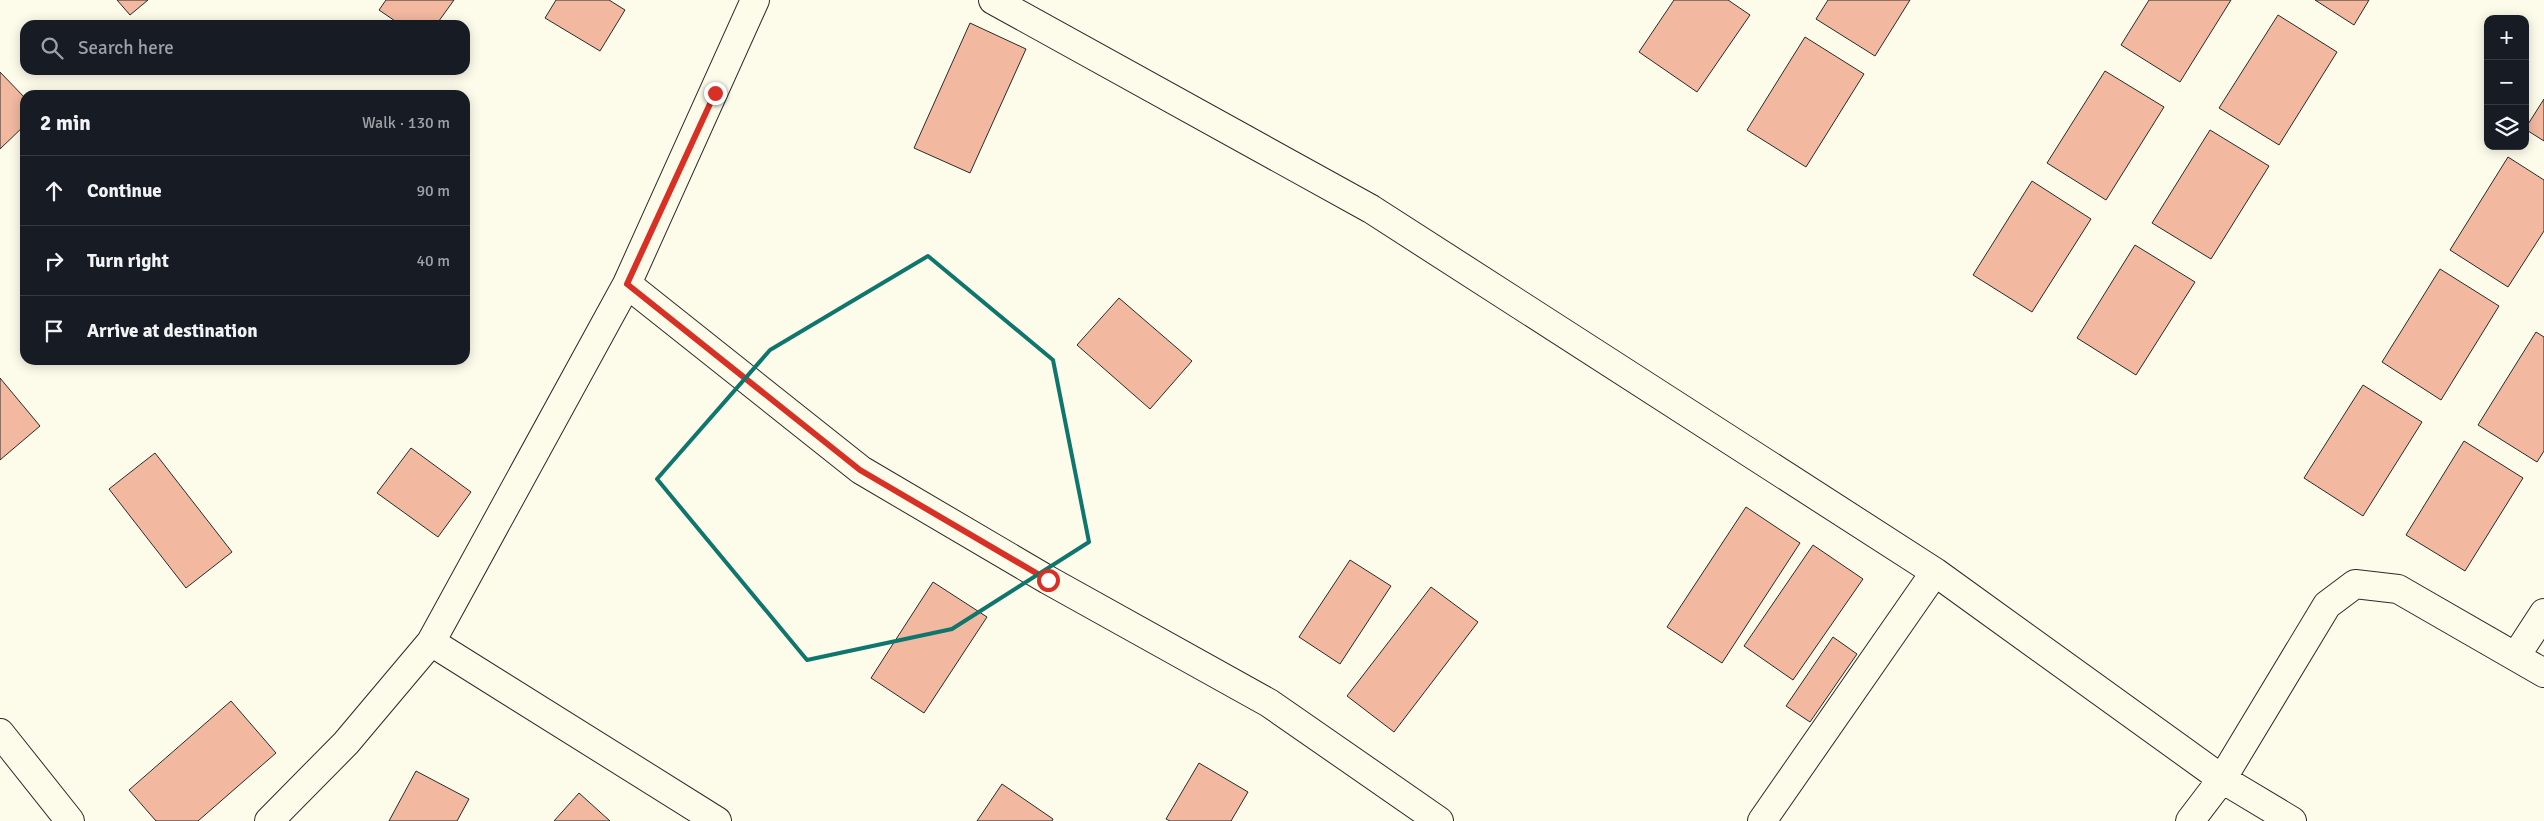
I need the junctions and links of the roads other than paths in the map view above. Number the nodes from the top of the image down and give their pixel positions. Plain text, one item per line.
1 (755, 0) edge
2 (993, 0) edge
3 (627, 284) junction
4 (1935, 572) junction
5 (2544, 613) edge
6 (431, 642) junction
7 (2516, 656) junction
8 (2544, 673) edge
9 (0, 733) edge
10 (2222, 778) junction
11 (70, 821) edge
12 (268, 821) edge
13 (717, 821) edge
14 (1439, 821) edge
15 (1762, 821) edge
16 (2190, 821) edge
17 (2292, 821) edge

1 - 3 street
2 - 4 street
3 - 6 street
3 - 14 street
4 - 10 street
4 - 15 street
5 - 7 street
6 - 12 street
6 - 13 street
7 - 8 street
7 - 10 street
9 - 11 street
10 - 16 street
10 - 17 street

